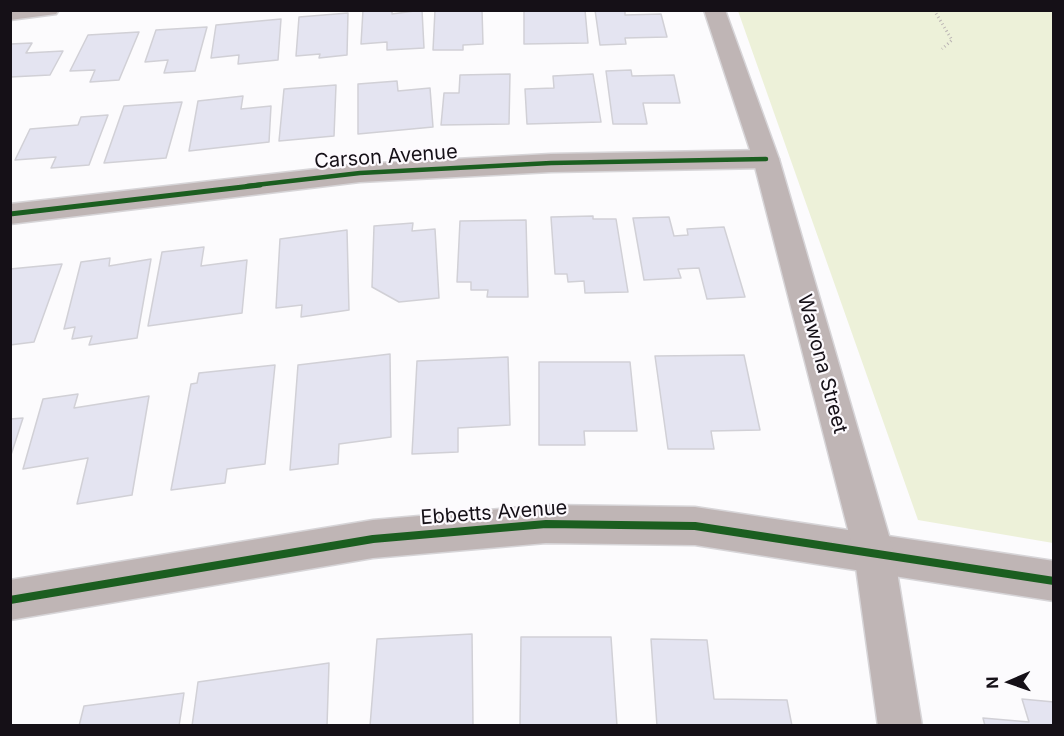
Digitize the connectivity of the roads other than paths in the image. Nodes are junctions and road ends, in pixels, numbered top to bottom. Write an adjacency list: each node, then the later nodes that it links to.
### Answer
1 (49, 10): 3 (street)
2 (714, 10): 4 (street, Wawona Street)
3 (10, 14)
4 (766, 159): 5 (street, Carson Avenue); 6 (street, Wawona Street)
5 (10, 214)
6 (874, 553): 7 (street, Ebbetts Avenue); 8 (street, Ebbetts Avenue); 9 (street, Wawona Street)
7 (1053, 581)
8 (10, 600)
9 (900, 726)

